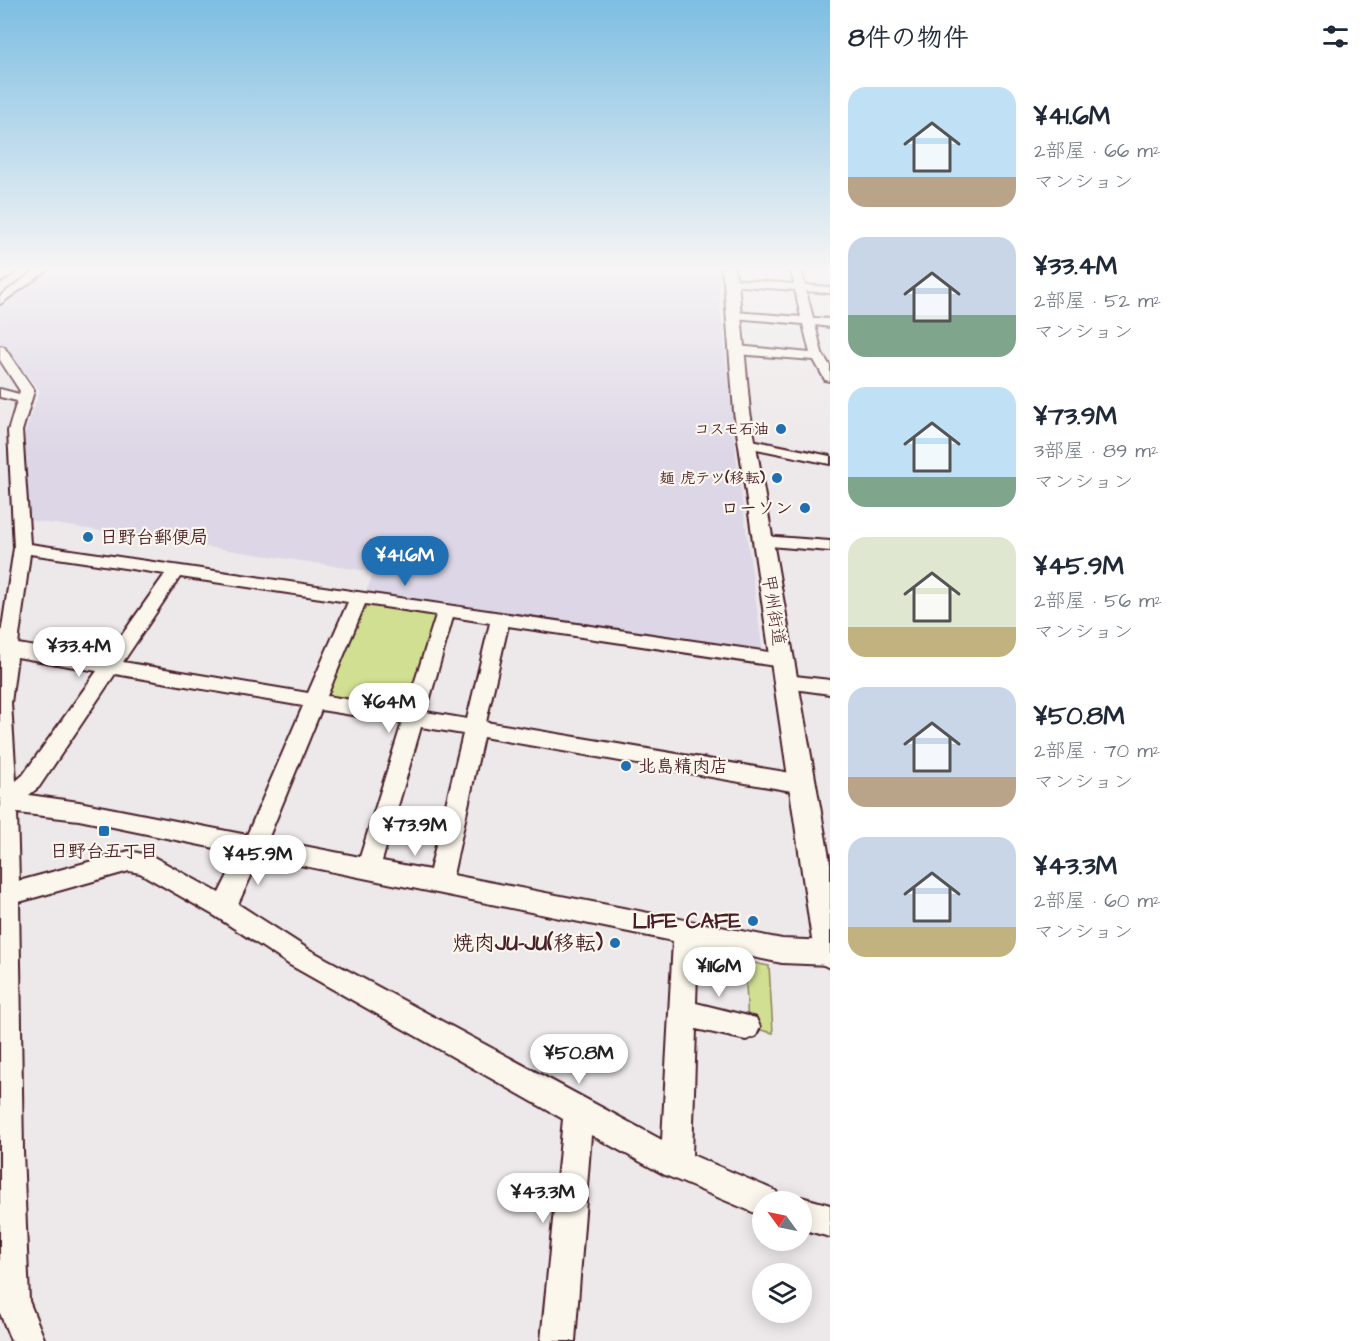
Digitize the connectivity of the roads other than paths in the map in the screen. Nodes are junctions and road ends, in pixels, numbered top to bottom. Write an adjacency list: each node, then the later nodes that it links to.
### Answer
1 (735, 330): 4 (main road, 甲州街道)
2 (810, 330): 5 (street)
3 (0, 350): 8 (street)
4 (737, 350): 5 (street); 9 (main road, 甲州街道)
5 (822, 361): 6 (street)
6 (830, 377)
7 (0, 393): 8 (street)
8 (24, 399): 10 (street)
9 (747, 443): 11 (street); 12 (main road, 甲州街道)
10 (7, 444): 14 (street)
11 (830, 460)
12 (763, 541): 13 (street); 21 (main road, 甲州街道)
13 (830, 546)
14 (22, 548): 15 (street); 19 (street)
15 (175, 572): 16 (street); 20 (street)
16 (358, 598): 17 (street); 23 (street)
17 (446, 611): 18 (street); 24 (street)
18 (500, 619): 21 (street); 25 (street)
19 (8, 649): 20 (street); 27 (street)
20 (110, 667): 23 (street); 27 (street)
21 (784, 671): 22 (street); 26 (main road, 甲州街道)
22 (830, 687)
23 (315, 701): 24 (street); 28 (street)
24 (414, 718): 25 (street); 29 (street)
25 (474, 728): 26 (street); 30 (street)
26 (802, 784): 34 (main road, 甲州街道)
27 (2, 803): 28 (street); 31 (street)
28 (254, 845): 29 (street); 32 (street)
29 (368, 869): 30 (street)
30 (439, 883): 33 (street)
31 (7, 895): 32 (street); 42 (street)
32 (224, 908): 37 (street)
33 (686, 932): 34 (street); 35 (street)
34 (830, 953)
35 (682, 1013): 36 (street); 38 (street)
36 (746, 1027)
37 (578, 1112): 38 (street); 43 (street)
38 (676, 1164): 39 (street)
39 (752, 1196)
40 (812, 1216): 41 (street)
41 (830, 1221)
42 (28, 1341)
43 (558, 1341)

